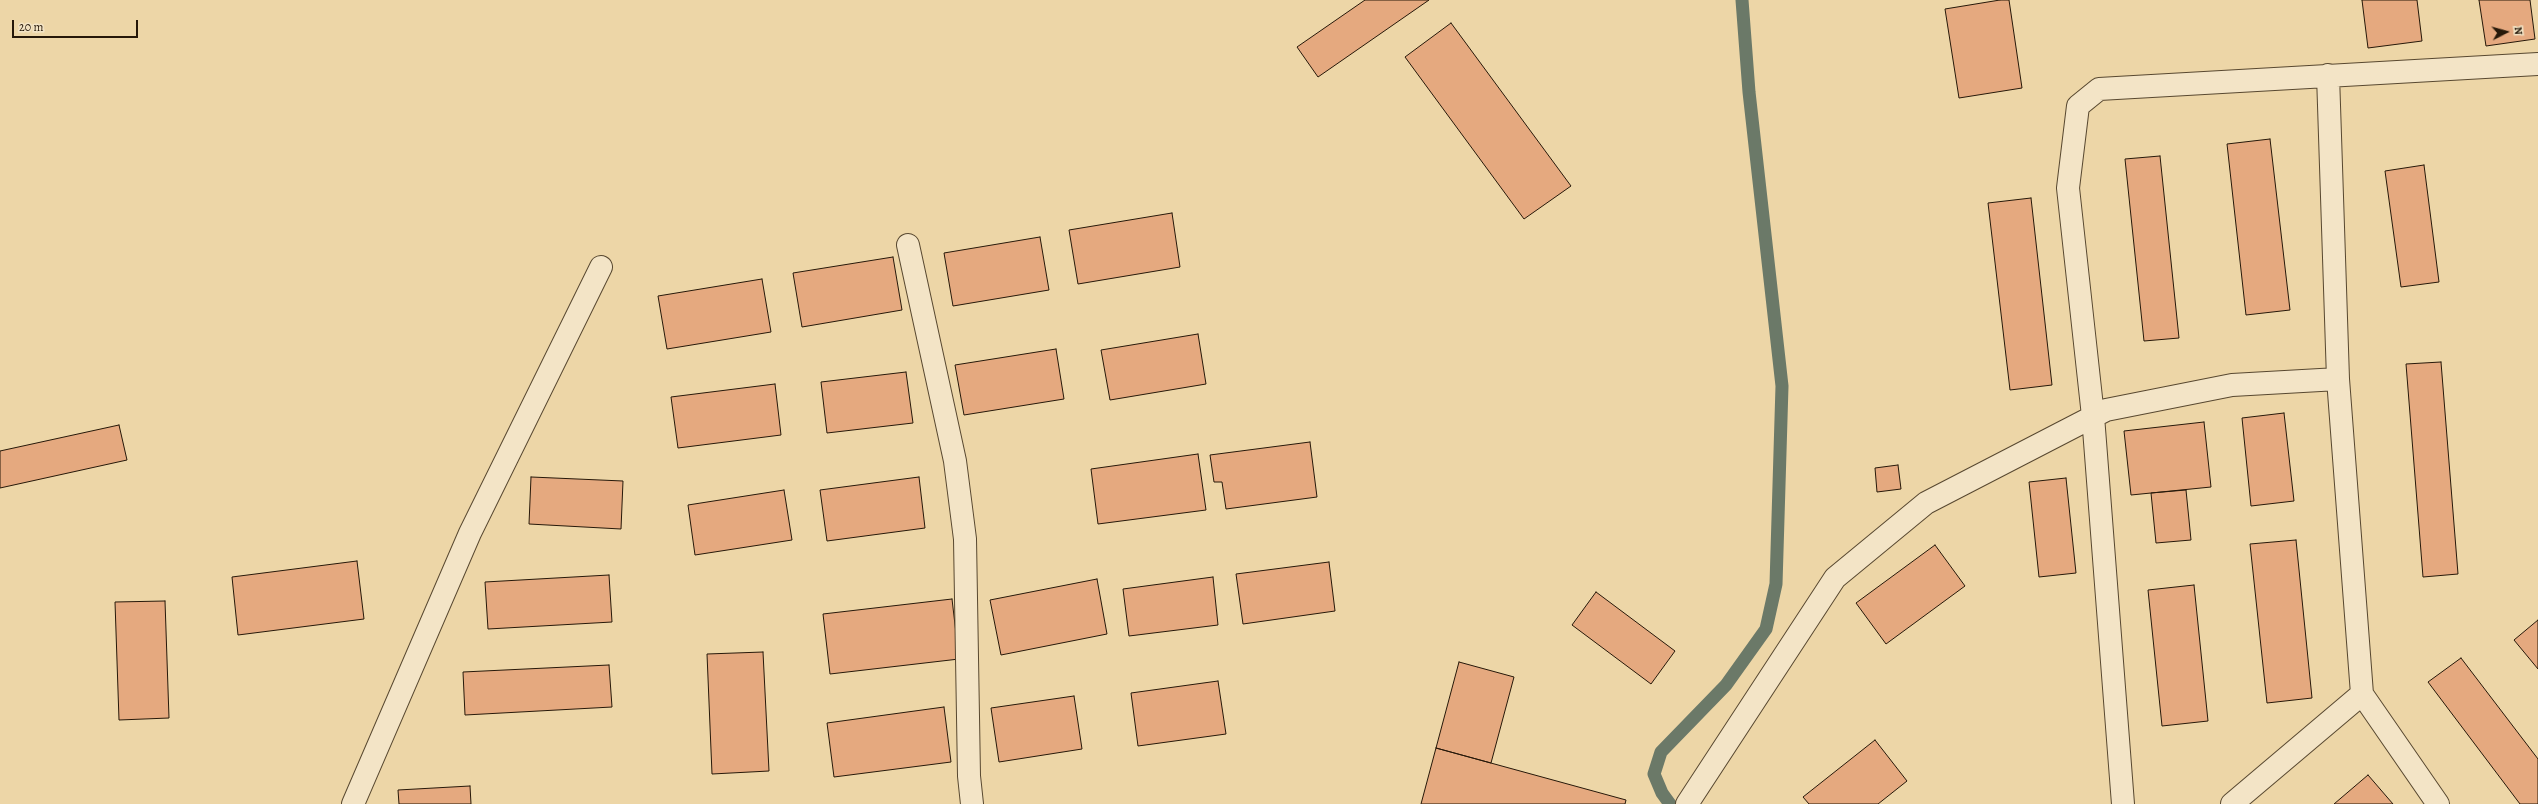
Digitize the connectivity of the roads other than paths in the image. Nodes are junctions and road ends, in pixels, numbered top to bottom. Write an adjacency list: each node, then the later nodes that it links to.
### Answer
1 (2538, 64): 2 (street)
2 (2328, 75): 5 (street); 6 (street)
3 (908, 246): 10 (street)
4 (601, 267): 9 (street)
5 (2338, 380): 6 (street); 7 (street)
6 (2093, 416): 8 (street); 11 (street)
7 (2362, 694): 12 (street); 13 (street)
8 (1692, 796)
9 (353, 804)
10 (972, 804)
11 (2123, 804)
12 (2232, 804)
13 (2438, 804)

